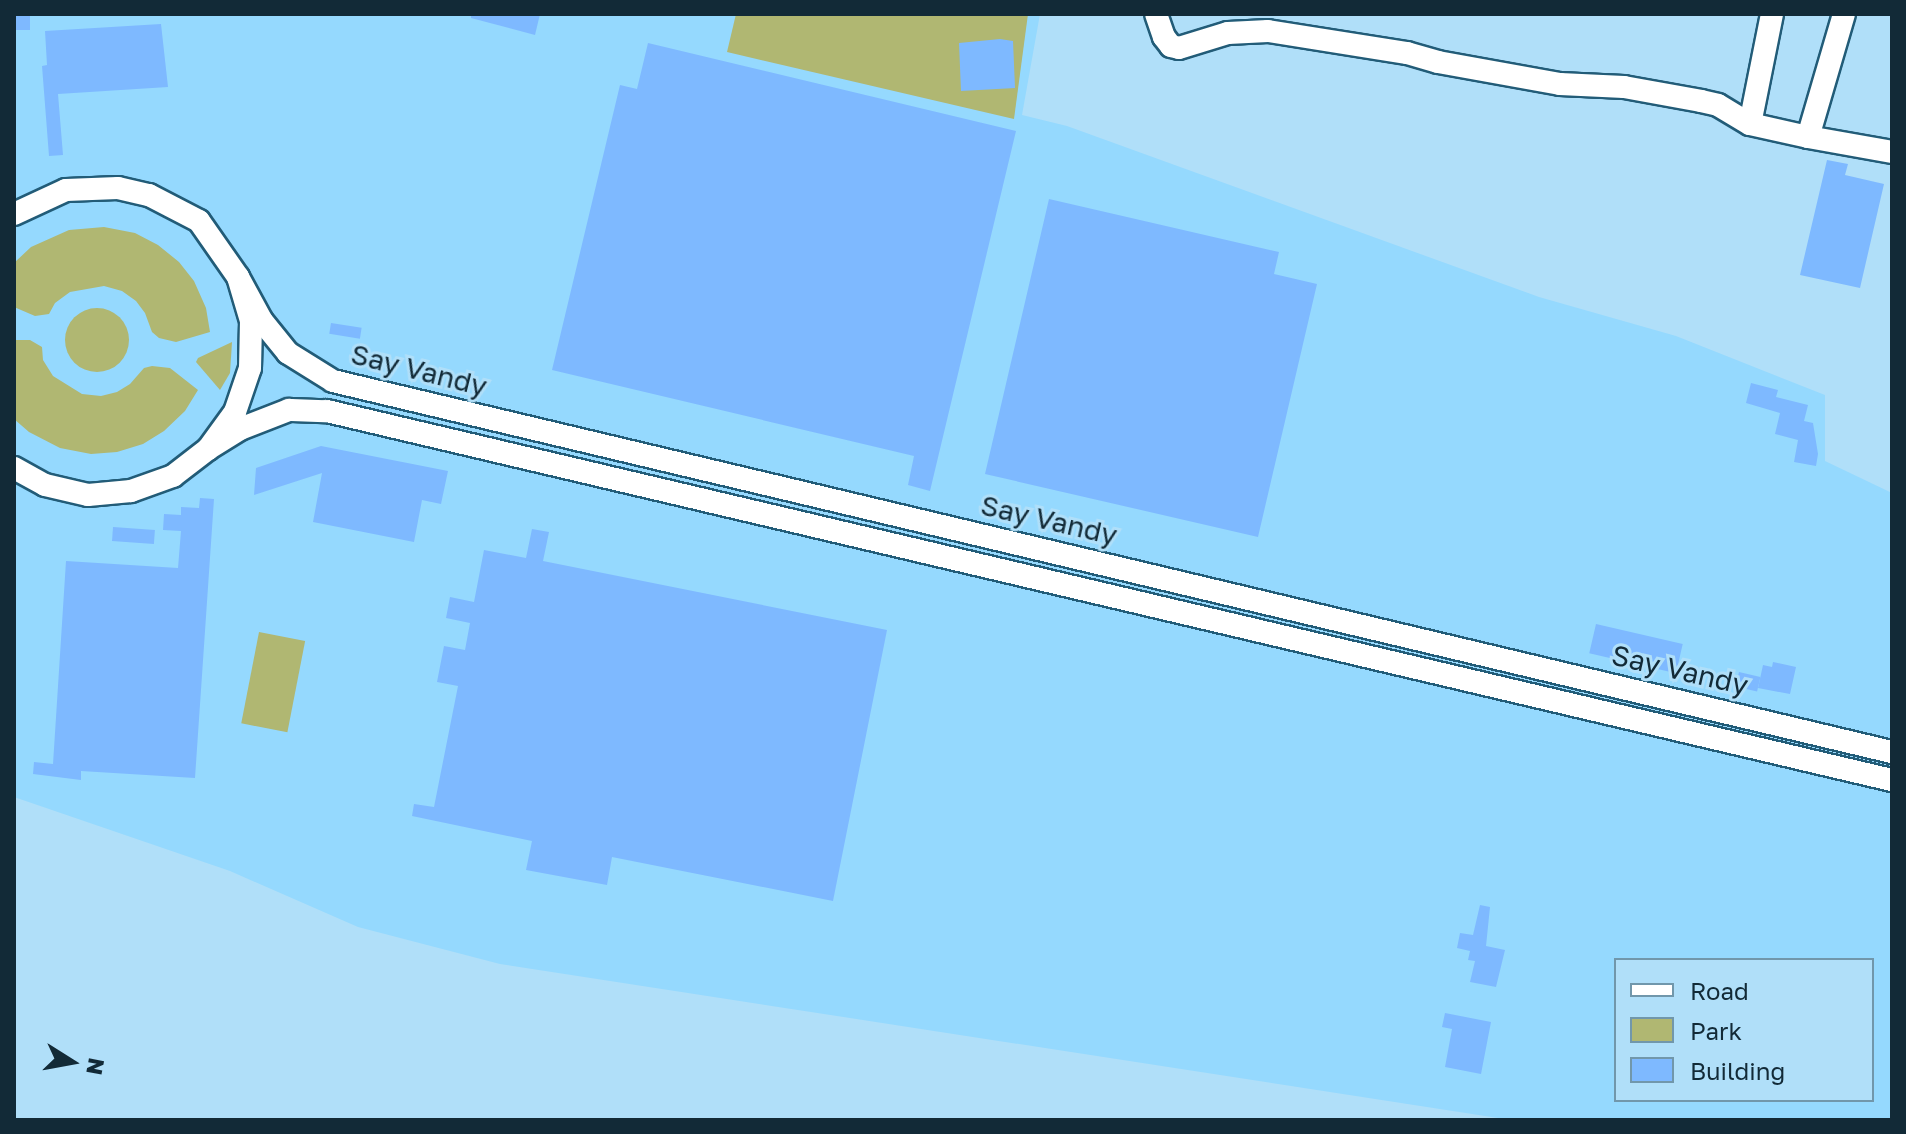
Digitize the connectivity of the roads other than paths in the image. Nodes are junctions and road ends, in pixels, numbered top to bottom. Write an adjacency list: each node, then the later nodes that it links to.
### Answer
1 (1156, 14): 4 (street)
2 (1772, 14): 4 (street)
3 (1844, 14): 5 (street)
4 (1750, 124): 5 (street)
5 (1808, 137): 6 (street)
6 (1892, 152)
7 (14, 214): 8 (street)
8 (238, 277): 9 (street); 11 (street, Say Vandy)
9 (208, 449): 10 (street); 12 (street, Say Vandy)
10 (14, 468)
11 (1892, 752)
12 (1892, 780)

